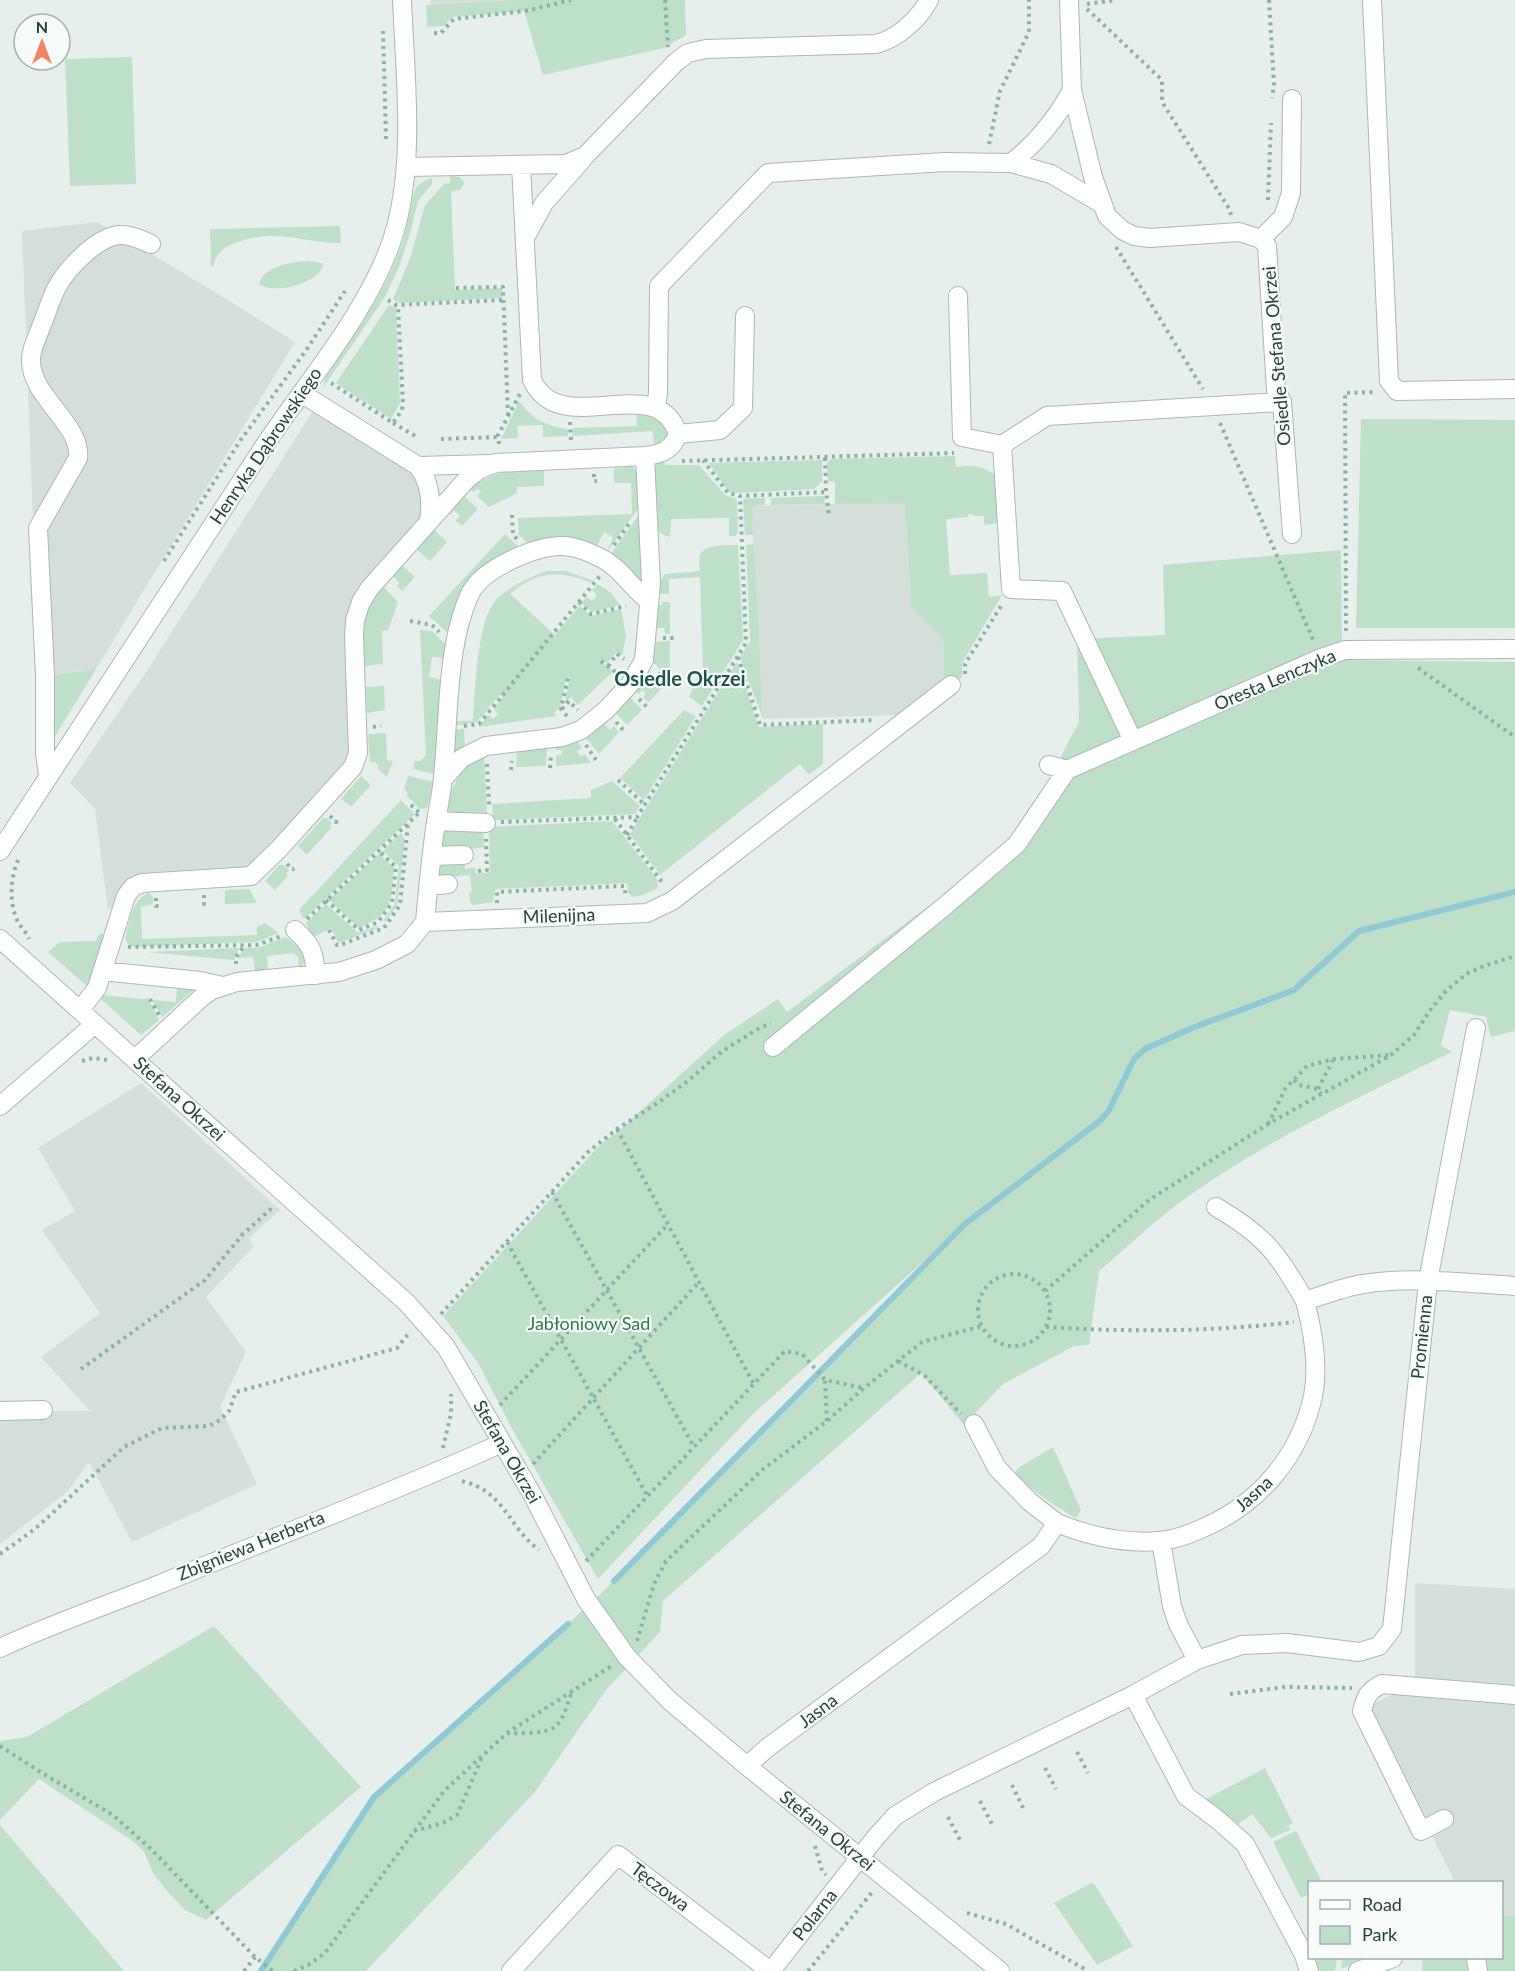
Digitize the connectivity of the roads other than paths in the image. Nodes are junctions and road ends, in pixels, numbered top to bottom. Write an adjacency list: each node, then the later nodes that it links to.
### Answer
1 (402, 0): 10 (street, Henryka Dąbrowskiego)
2 (928, 0): 7 (street)
3 (1069, 0): 5 (street)
4 (1372, 0): 17 (street)
5 (1072, 90): 8 (street); 11 (street)
6 (1292, 99): 13 (street)
7 (585, 156): 9 (street); 12 (street)
8 (1011, 163): 11 (street); 20 (street)
9 (521, 165): 10 (street); 12 (street)
10 (407, 167): 18 (street, Henryka Dąbrowskiego)
11 (1102, 204): 13 (street)
12 (526, 236): 20 (street)
13 (1264, 236): 19 (street, Osiedle Stefana Okrzei)
14 (151, 244): 34 (street)
15 (958, 296): 22 (street)
16 (745, 315): 21 (street)
17 (1515, 389)
18 (301, 393): 25 (street); 34 (street, Henryka Dąbrowskiego)
19 (1282, 402): 22 (street); 27 (street, Osiedle Stefana Okrzei)
20 (656, 407): 21 (street)
21 (678, 434): 23 (street)
22 (1002, 445): 31 (street)
23 (645, 456): 24 (street); 28 (street)
24 (498, 463): 25 (street); 26 (street)
25 (418, 466): 26 (street)
26 (429, 521): 46 (street)
27 (1292, 534)
28 (649, 601): 35 (street); 35 (street)
29 (1515, 650): 31 (street, Oresta Lenczyka)
30 (951, 685): 43 (street, Milenijna)
31 (1133, 741): 33 (street, Oresta Lenczyka)
32 (1049, 765): 33 (street)
33 (1067, 770): 52 (street)
34 (48, 775): 38 (street, Henryka Dąbrowskiego)
35 (443, 779): 36 (street)
36 (436, 821): 37 (street); 40 (street)
37 (488, 823)
38 (4, 844)
39 (464, 855): 40 (street)
40 (432, 856): 42 (street)
41 (448, 884): 42 (street)
42 (429, 885): 43 (street)
43 (425, 922): 47 (street)
44 (295, 930): 47 (street)
45 (0, 939): 49 (street, Stefana Okrzei)
46 (102, 971): 48 (street); 49 (street)
47 (316, 975): 48 (street)
48 (223, 986): 53 (street)
49 (80, 1010): 50 (street, Stefana Okrzei)
50 (95, 1024): 53 (street, Stefana Okrzei); 54 (street)
51 (1476, 1028): 56 (street, Promienna)
52 (773, 1047)
53 (135, 1059): 62 (street, Stefana Okrzei)
54 (0, 1106)
55 (1216, 1207): 58 (street, Jasna)
56 (1428, 1281): 57 (street); 58 (street); 65 (street, Promienna)
57 (1515, 1286)
58 (1305, 1301): 64 (street, Jasna)
59 (43, 1410): 60 (street)
60 (0, 1411)
61 (974, 1424): 63 (street, Jasna)
62 (502, 1443): 66 (street, Zbigniewa Herberta); 70 (street, Stefana Okrzei)
63 (1057, 1523): 64 (street, Jasna); 70 (street, Jasna)
64 (1161, 1541): 67 (street)
65 (1379, 1646): 67 (street, Polarna)
66 (0, 1648)
67 (1197, 1660): 68 (street, Polarna)
68 (1133, 1695): 72 (street, Polarna); 77 (street)
69 (1515, 1695): 71 (street)
70 (747, 1766): 72 (street, Stefana Okrzei)
71 (1444, 1819)
72 (860, 1858): 75 (street, Polarna); 76 (street, Stefana Okrzei)
73 (1390, 1959): 78 (street)
74 (511, 1971): 75 (street, Tęczowa)
75 (770, 1971)
76 (1000, 1971)
77 (1309, 1971)
78 (1358, 1971)

